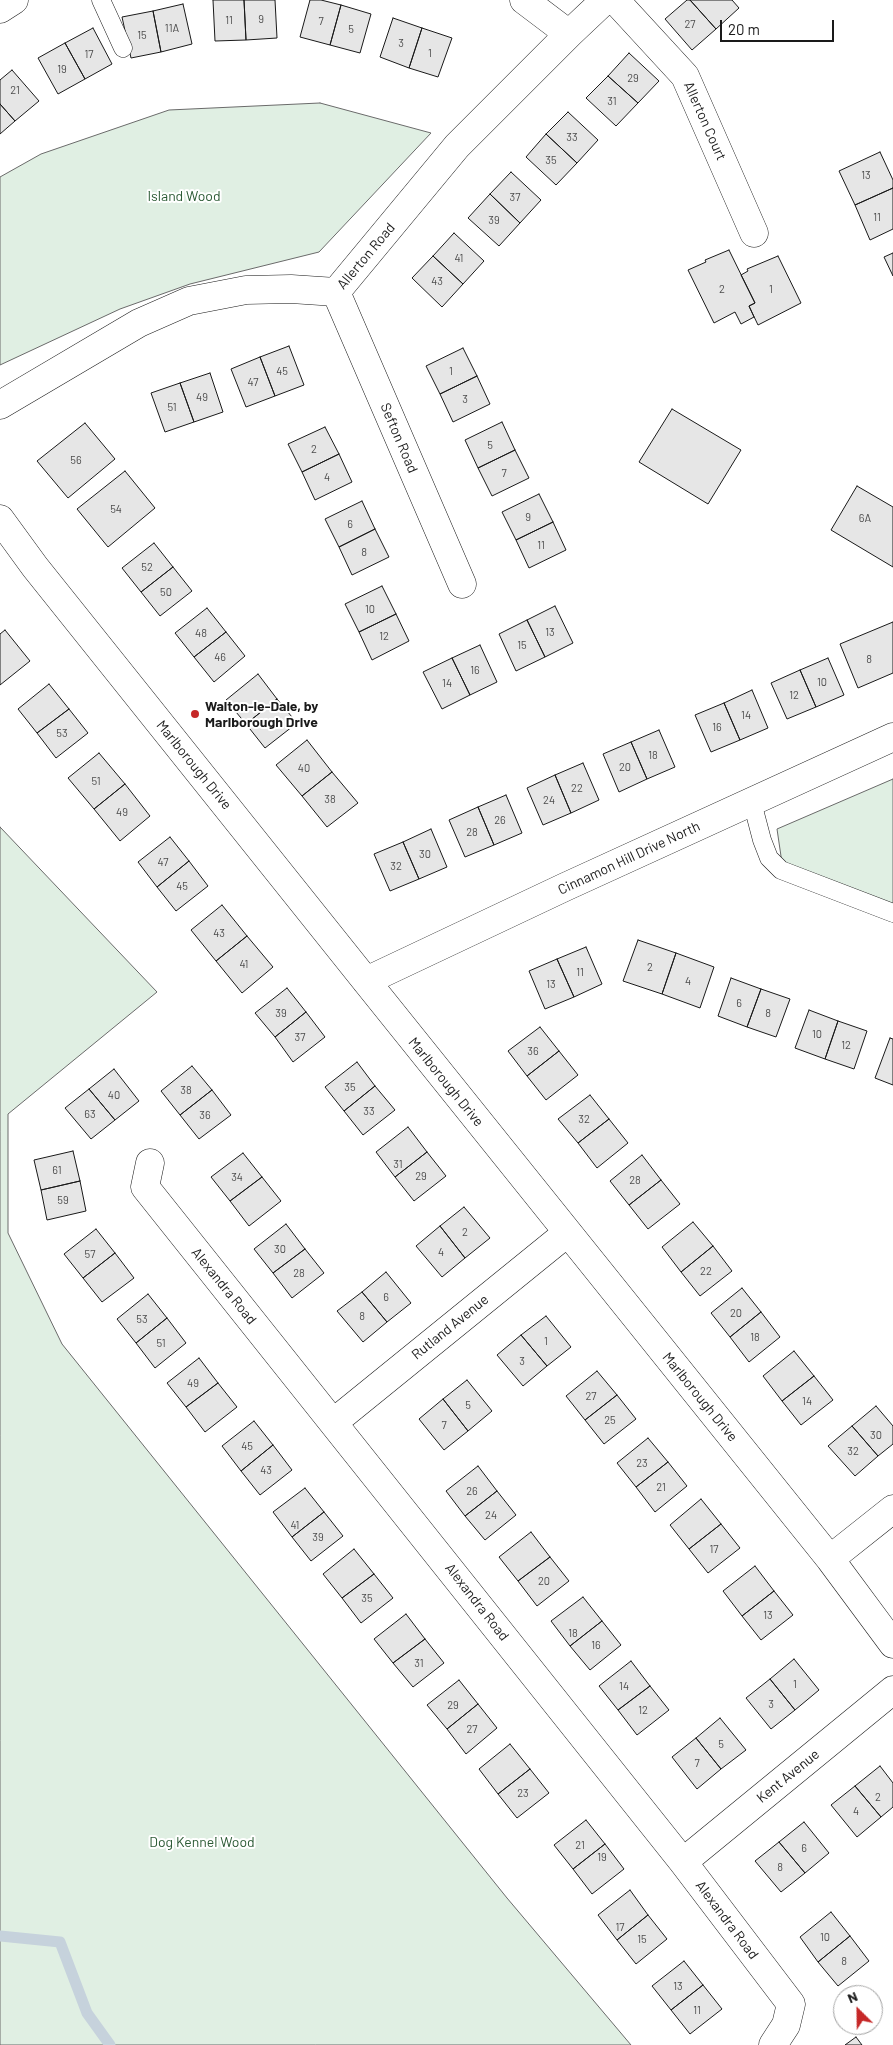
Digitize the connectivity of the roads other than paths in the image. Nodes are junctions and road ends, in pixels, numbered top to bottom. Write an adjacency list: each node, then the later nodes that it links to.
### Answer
1 (14, 0): 6 (street)
2 (101, 0): 8 (lane)
3 (524, 0): 7 (street)
4 (605, 0): 7 (street, Allerton Road)
5 (616, 0): 9 (street, Allerton Court)
6 (0, 10)
7 (568, 34): 10 (street, Allerton Road)
8 (123, 48)
9 (754, 233)
10 (336, 292): 11 (street, Allerton Road); 13 (street, Sefton Road)
11 (0, 405)
12 (0, 519): 17 (street, Marlborough Drive)
13 (462, 584)
14 (893, 738): 15 (street, Cinnamon Hill Drive North)
15 (752, 802): 16 (lane); 17 (street, Cinnamon Hill Drive North)
16 (893, 914)
17 (366, 981): 19 (street, Marlborough Drive)
18 (150, 1163): 20 (street, Alexandra Road)
19 (567, 1232): 20 (street, Rutland Avenue); 22 (street, Marlborough Drive)
20 (334, 1422): 25 (street, Alexandra Road)
21 (893, 1508): 22 (street)
22 (830, 1559): 23 (street, Marlborough Drive)
23 (893, 1644)
24 (893, 1690): 25 (street, Kent Avenue)
25 (683, 1862): 26 (street, Alexandra Road)
26 (774, 2045)

